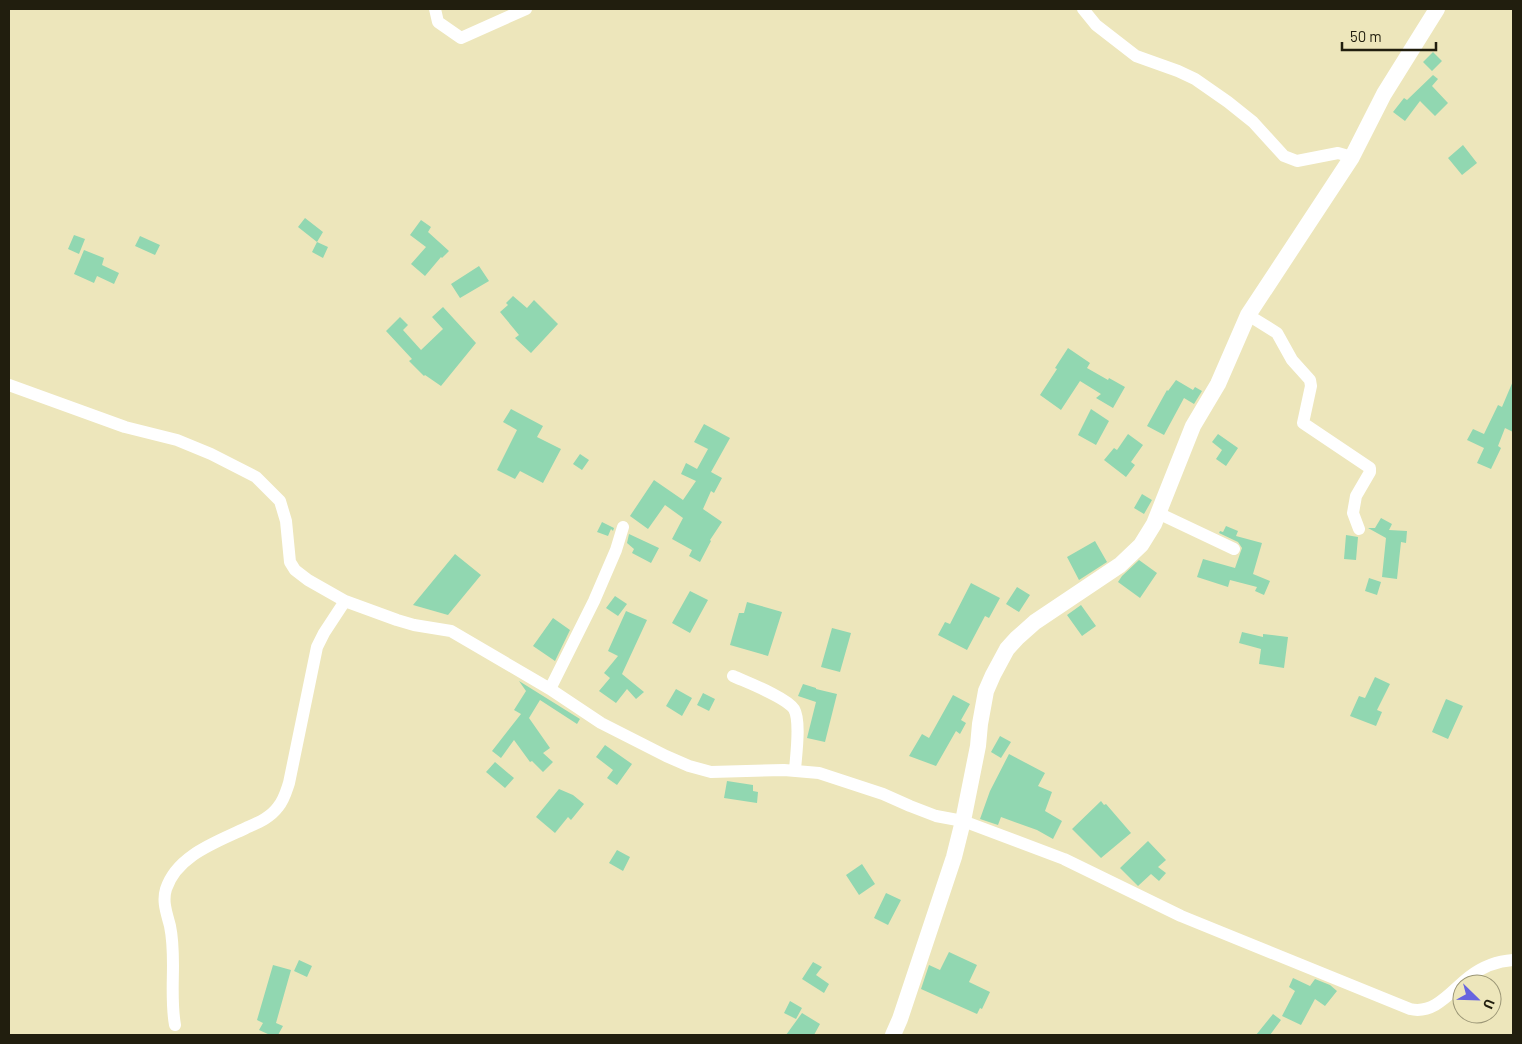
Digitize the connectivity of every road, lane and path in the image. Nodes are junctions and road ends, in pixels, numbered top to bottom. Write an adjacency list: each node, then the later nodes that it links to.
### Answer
1 (435, 9): 2 (street)
2 (526, 9)
3 (1083, 9): 5 (street)
4 (1437, 9): 5 (main road)
5 (1352, 157): 6 (main road)
6 (1248, 315): 8 (main road); 10 (street)
7 (9, 385): 12 (street)
8 (1158, 514): 11 (street); 16 (main road)
9 (623, 526): 14 (street)
10 (1358, 529)
11 (1234, 549)
12 (345, 601): 14 (street); 18 (street)
13 (733, 676): 15 (street)
14 (550, 689): 15 (street)
15 (795, 770): 16 (street)
16 (963, 821): 17 (street); 19 (main road)
17 (1513, 960)
18 (175, 1025)
19 (893, 1035)

